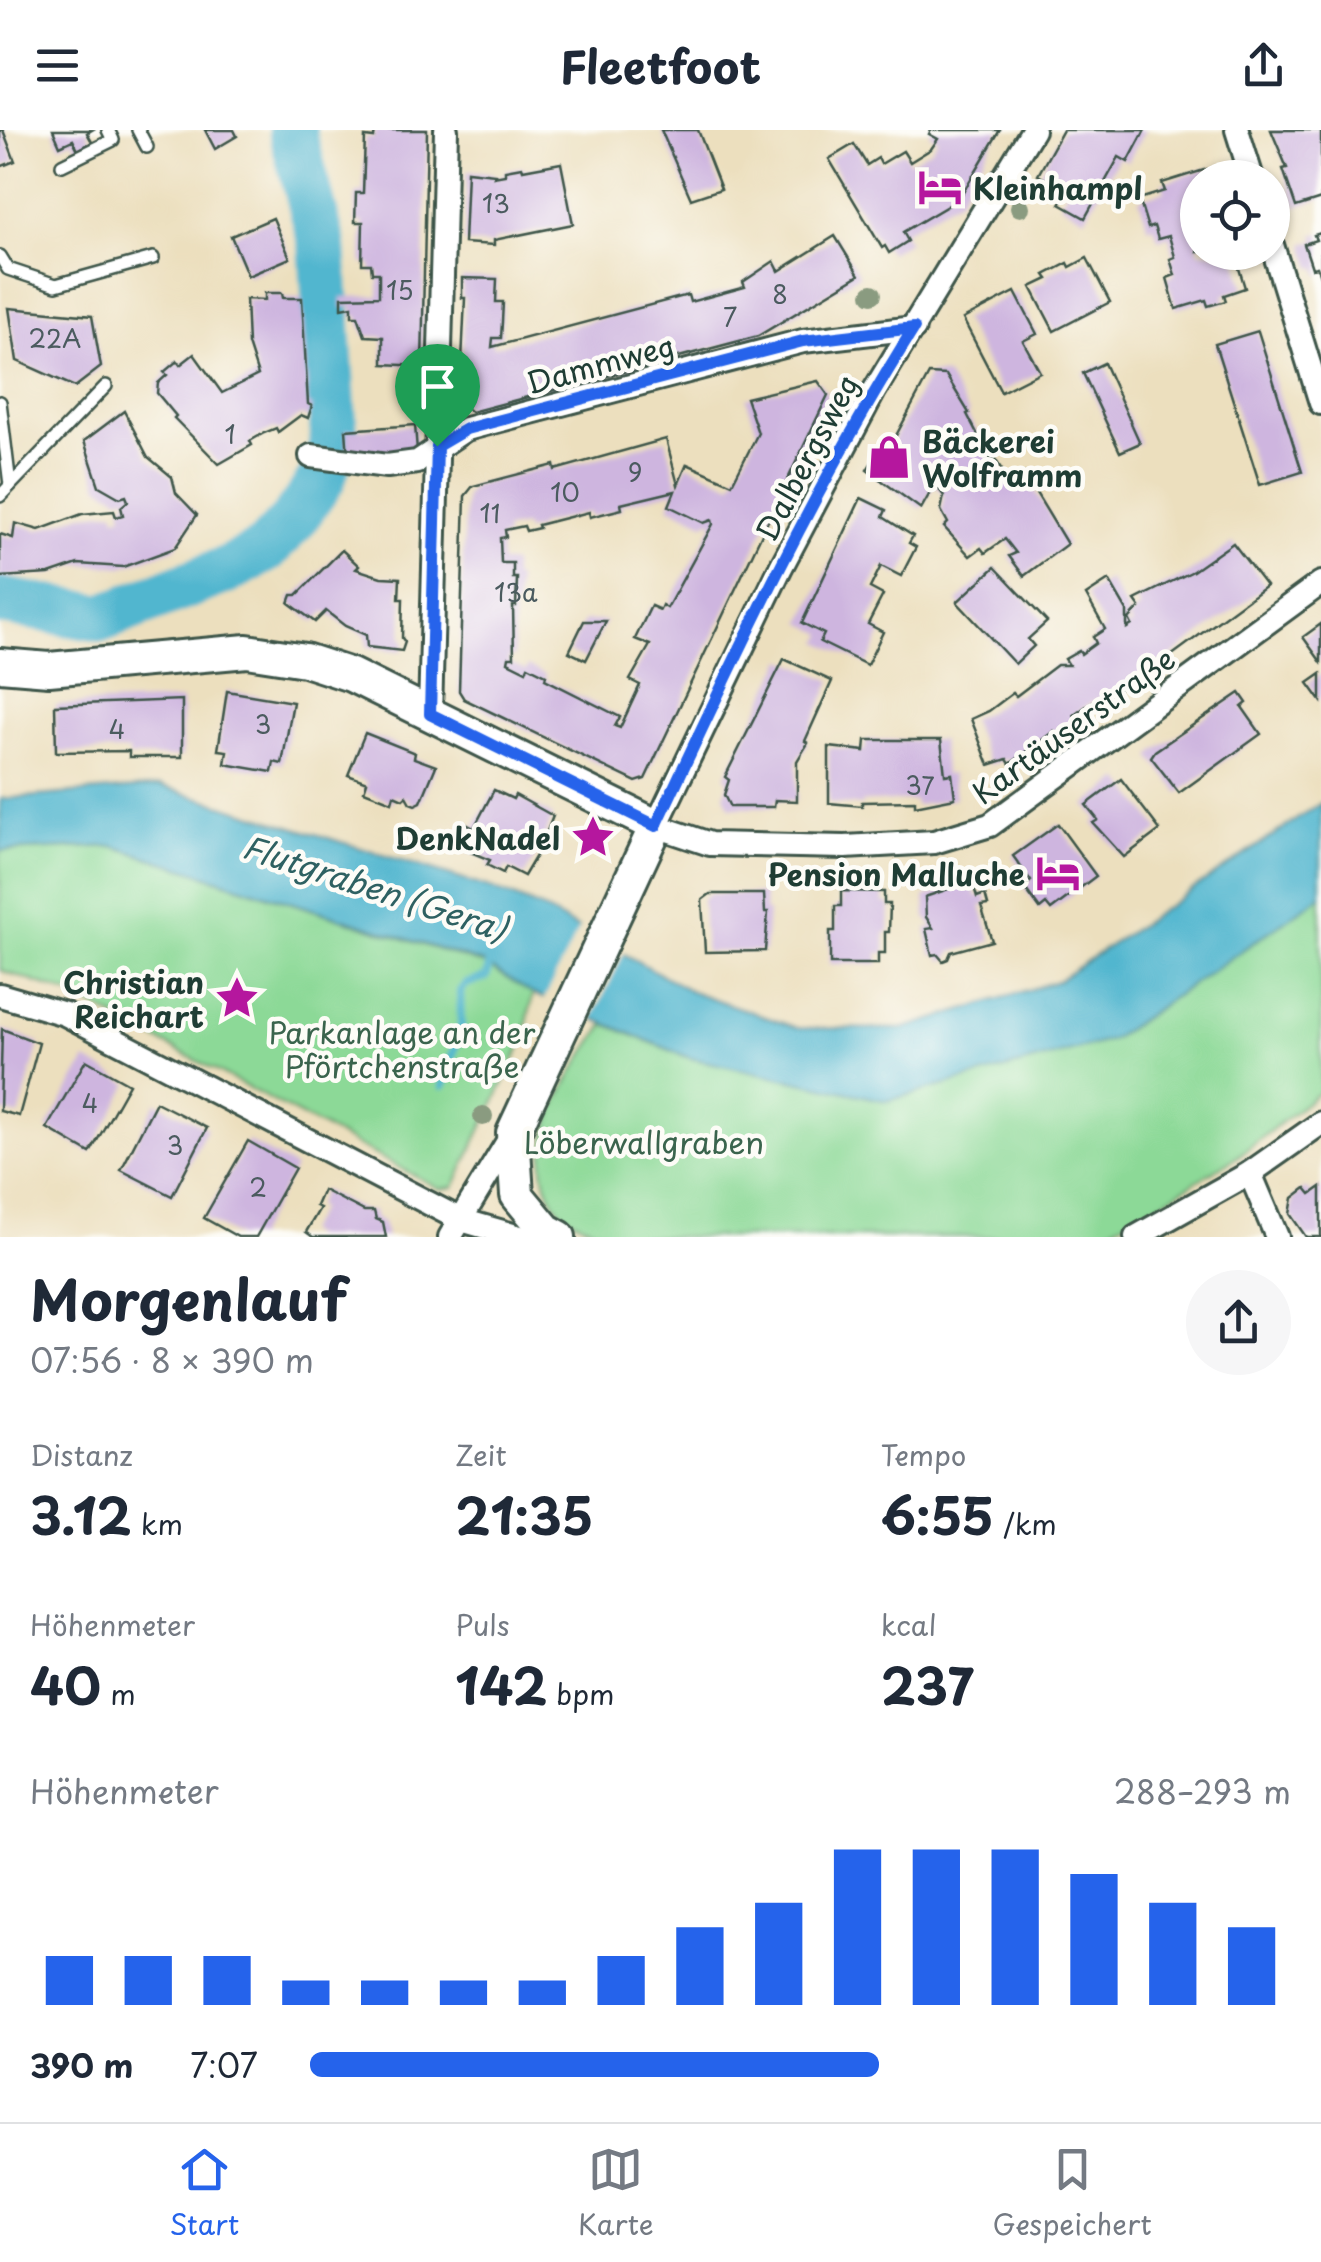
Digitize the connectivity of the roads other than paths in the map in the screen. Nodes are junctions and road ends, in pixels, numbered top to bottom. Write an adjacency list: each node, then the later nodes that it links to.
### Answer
1 (108, 130): 8 (lane)
2 (138, 130): 6 (lane)
3 (446, 130): 16 (street)
4 (1033, 130): 12 (street, Dalbergsweg)
5 (1237, 130): 7 (street)
6 (146, 147)
7 (1246, 160)
8 (62, 165)
9 (0, 256): 10 (lane)
10 (153, 258)
11 (1280, 270): 15 (street)
12 (914, 328): 16 (street, Dammweg); 23 (street, Dalbergsweg)
13 (106, 386): 18 (lane)
14 (0, 402): 18 (lane)
15 (1321, 403)
16 (437, 446): 17 (street, Dammweg); 22 (street)
17 (311, 456)
18 (10, 485): 19 (lane)
19 (0, 496)
20 (1321, 583): 23 (street, Kartäuserstraße)
21 (0, 665): 22 (main road)
22 (430, 714): 23 (main road)
23 (656, 826): 26 (main road)
24 (0, 995): 28 (street)
25 (1321, 1123): 27 (street)
26 (513, 1132): 28 (street); 30 (main road)
27 (1250, 1173): 31 (street); 32 (street)
28 (456, 1228): 29 (street)
29 (520, 1237)
30 (559, 1237)
31 (1136, 1237)
32 (1277, 1237)

